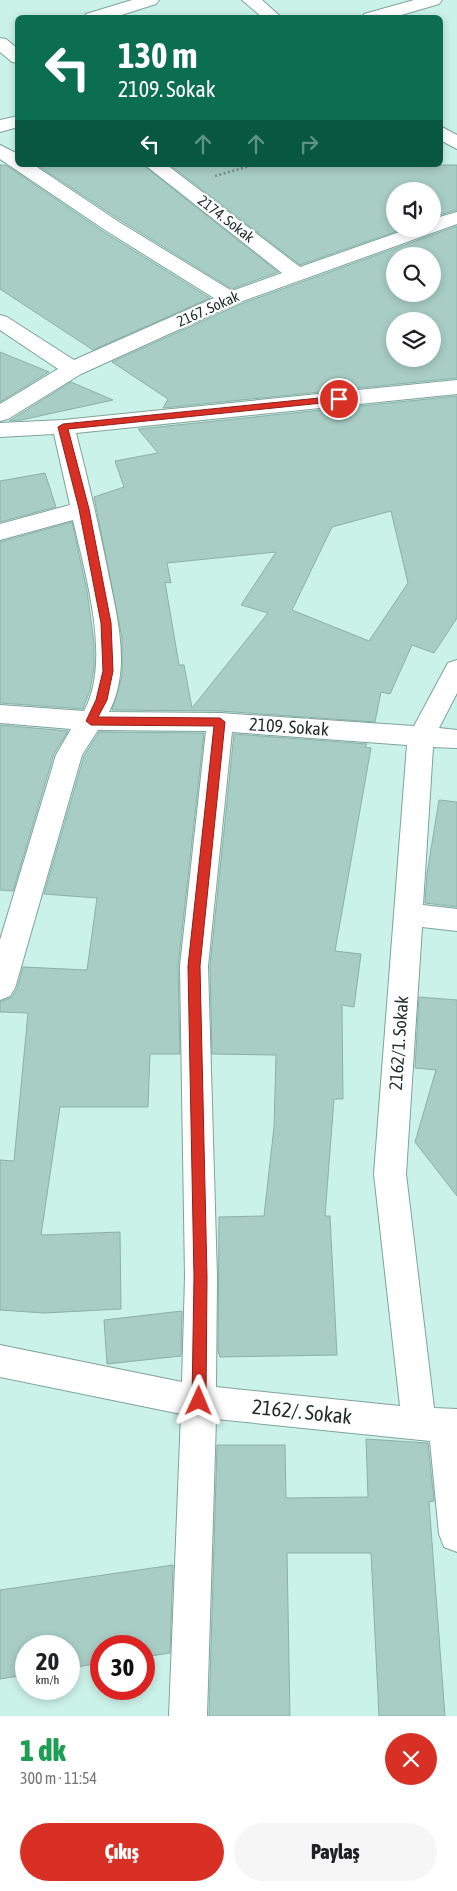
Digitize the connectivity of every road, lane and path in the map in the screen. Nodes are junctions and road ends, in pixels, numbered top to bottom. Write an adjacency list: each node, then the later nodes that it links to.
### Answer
1 (150, 0): 4 (street)
2 (251, 0): 5 (street)
3 (433, 0): 6 (street)
4 (102, 15)
5 (270, 15)
6 (380, 15)
7 (6, 42): 8 (street)
8 (15, 54)
9 (15, 122): 10 (street)
10 (0, 126)
11 (443, 134): 12 (street)
12 (457, 143)
13 (0, 151): 14 (street)
14 (15, 160)
15 (25, 167): 21 (street)
16 (158, 167): 20 (street, 2174. Sokak)
17 (457, 218): 18 (street)
18 (441, 223)
19 (403, 237): 20 (street, 2167. Sokak)
20 (296, 274): 21 (street, 2167. Sokak)
21 (230, 299): 23 (street, 2167. Sokak)
22 (0, 321): 23 (street)
23 (73, 369): 25 (street, 2167. Sokak)
24 (457, 387): 26 (street)
25 (0, 414)
26 (63, 427): 27 (street); 28 (street)
27 (0, 430)
28 (84, 509): 29 (street); 32 (street)
29 (0, 532)
30 (457, 669): 34 (street, 2162/1. Sokak)
31 (0, 714): 32 (street, 2109. Sokak)
32 (91, 721): 33 (street, 2109. Sokak); 38 (street)
33 (220, 722): 34 (street, 2109. Sokak); 40 (street)
34 (421, 737): 35 (street, 2109. Sokak); 36 (street, 2162/1. Sokak)
35 (457, 739)
36 (408, 914): 37 (street); 41 (street, 2162/1. Sokak)
37 (457, 920)
38 (0, 988)
39 (0, 1361): 40 (street, 2162/. Sokak)
40 (199, 1401): 41 (street, 2162/. Sokak); 43 (street)
41 (441, 1425): 42 (street, 2162/1. Sokak)
42 (457, 1534)
43 (188, 1716)

